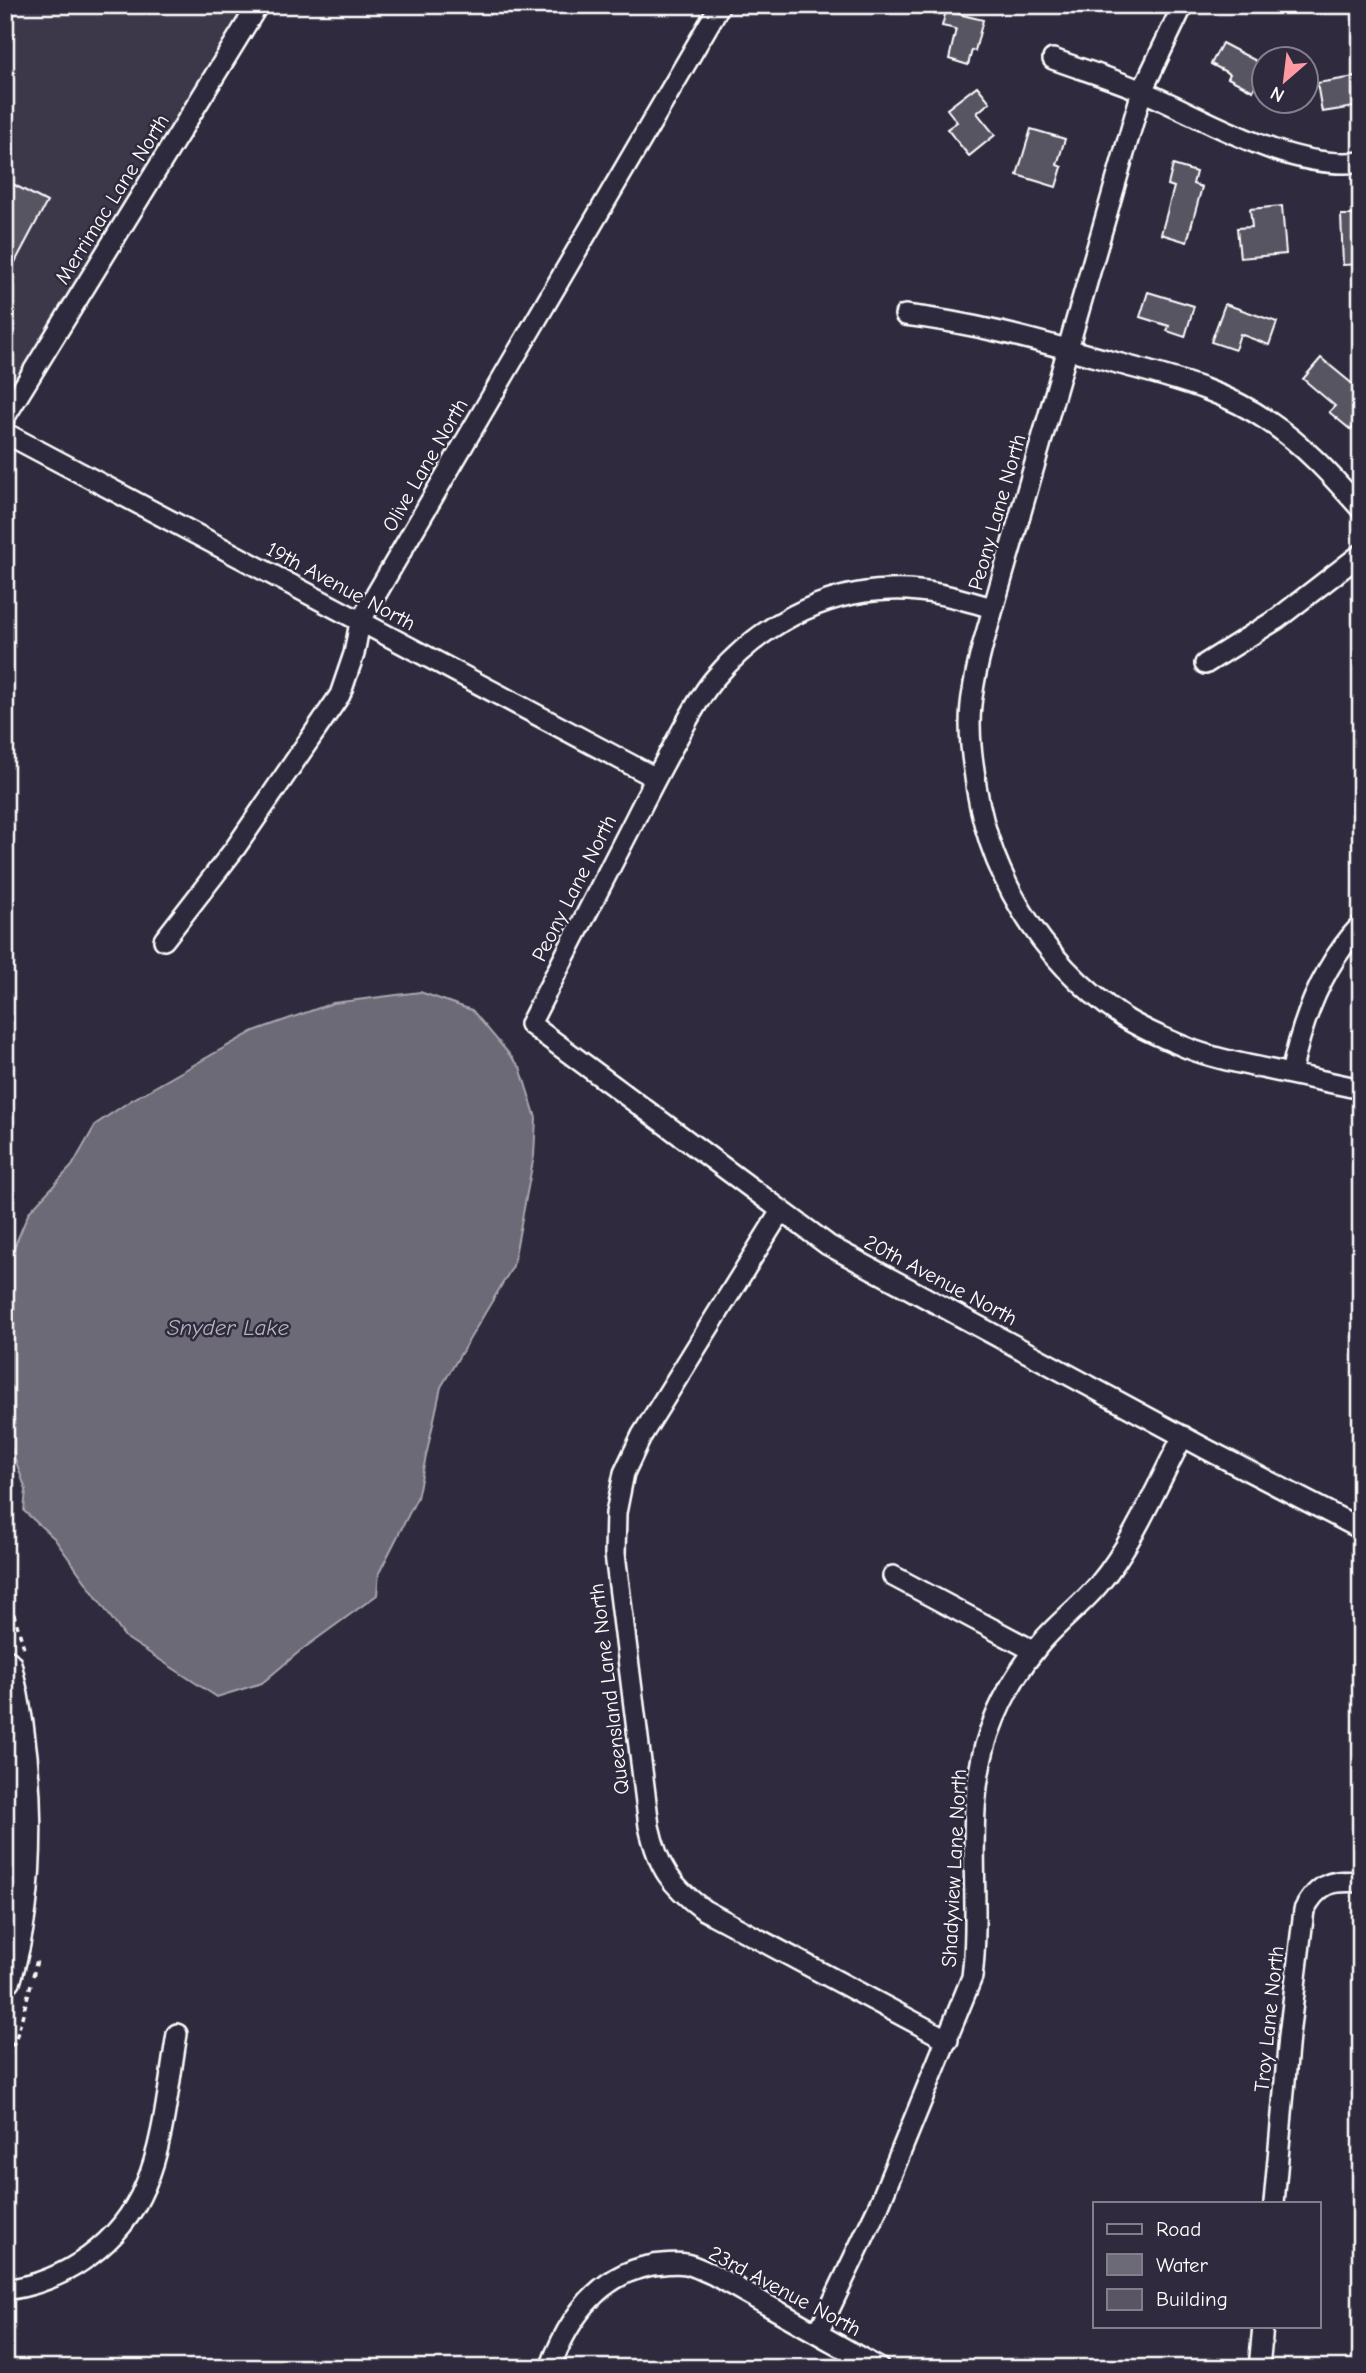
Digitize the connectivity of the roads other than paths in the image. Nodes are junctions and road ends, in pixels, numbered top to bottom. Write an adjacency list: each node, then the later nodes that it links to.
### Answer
1 (258, 5): 9 (street, Merrimac Lane North)
2 (720, 5): 14 (street, Olive Lane North)
3 (1183, 5): 5 (street, Peony Lane North)
4 (1053, 59): 5 (street)
5 (1142, 91): 6 (street); 8 (street, Peony Lane North)
6 (1361, 162)
7 (905, 315): 8 (street)
8 (1069, 349): 11 (street); 13 (street, Peony Lane North)
9 (5, 417)
10 (5, 433): 14 (street, 19th Avenue North)
11 (1361, 509)
12 (1361, 554): 15 (street)
13 (992, 608): 16 (street, Peony Lane North); 20 (street)
14 (360, 622): 16 (street, 19th Avenue North); 18 (street, Olive Lane North)
15 (1205, 664)
16 (656, 778): 19 (street, Peony Lane North)
17 (1361, 925): 20 (street)
18 (164, 940)
19 (530, 1024): 22 (street, 20th Avenue North)
20 (1291, 1074): 21 (street)
21 (1361, 1089)
22 (781, 1211): 23 (street, 20th Avenue North); 31 (street, Queensland Lane North)
23 (1183, 1436): 24 (street, 20th Avenue North); 26 (street, Shadyview Lane North)
24 (1361, 1530)
25 (892, 1576): 26 (street)
26 (1034, 1651): 31 (street, Shadyview Lane North)
27 (5, 1666): 29 (main road)
28 (1361, 1882): 32 (street, Troy Lane North)
29 (5, 1977)
30 (177, 2034): 33 (street)
31 (948, 2040): 35 (street, Shadyview Lane North)
32 (1274, 2202)
33 (5, 2290)
34 (1263, 2328): 38 (street)
35 (818, 2333): 36 (street, 23rd Avenue North); 37 (street, 23rd Avenue North)
36 (550, 2368)
37 (879, 2368)
38 (1259, 2368)

